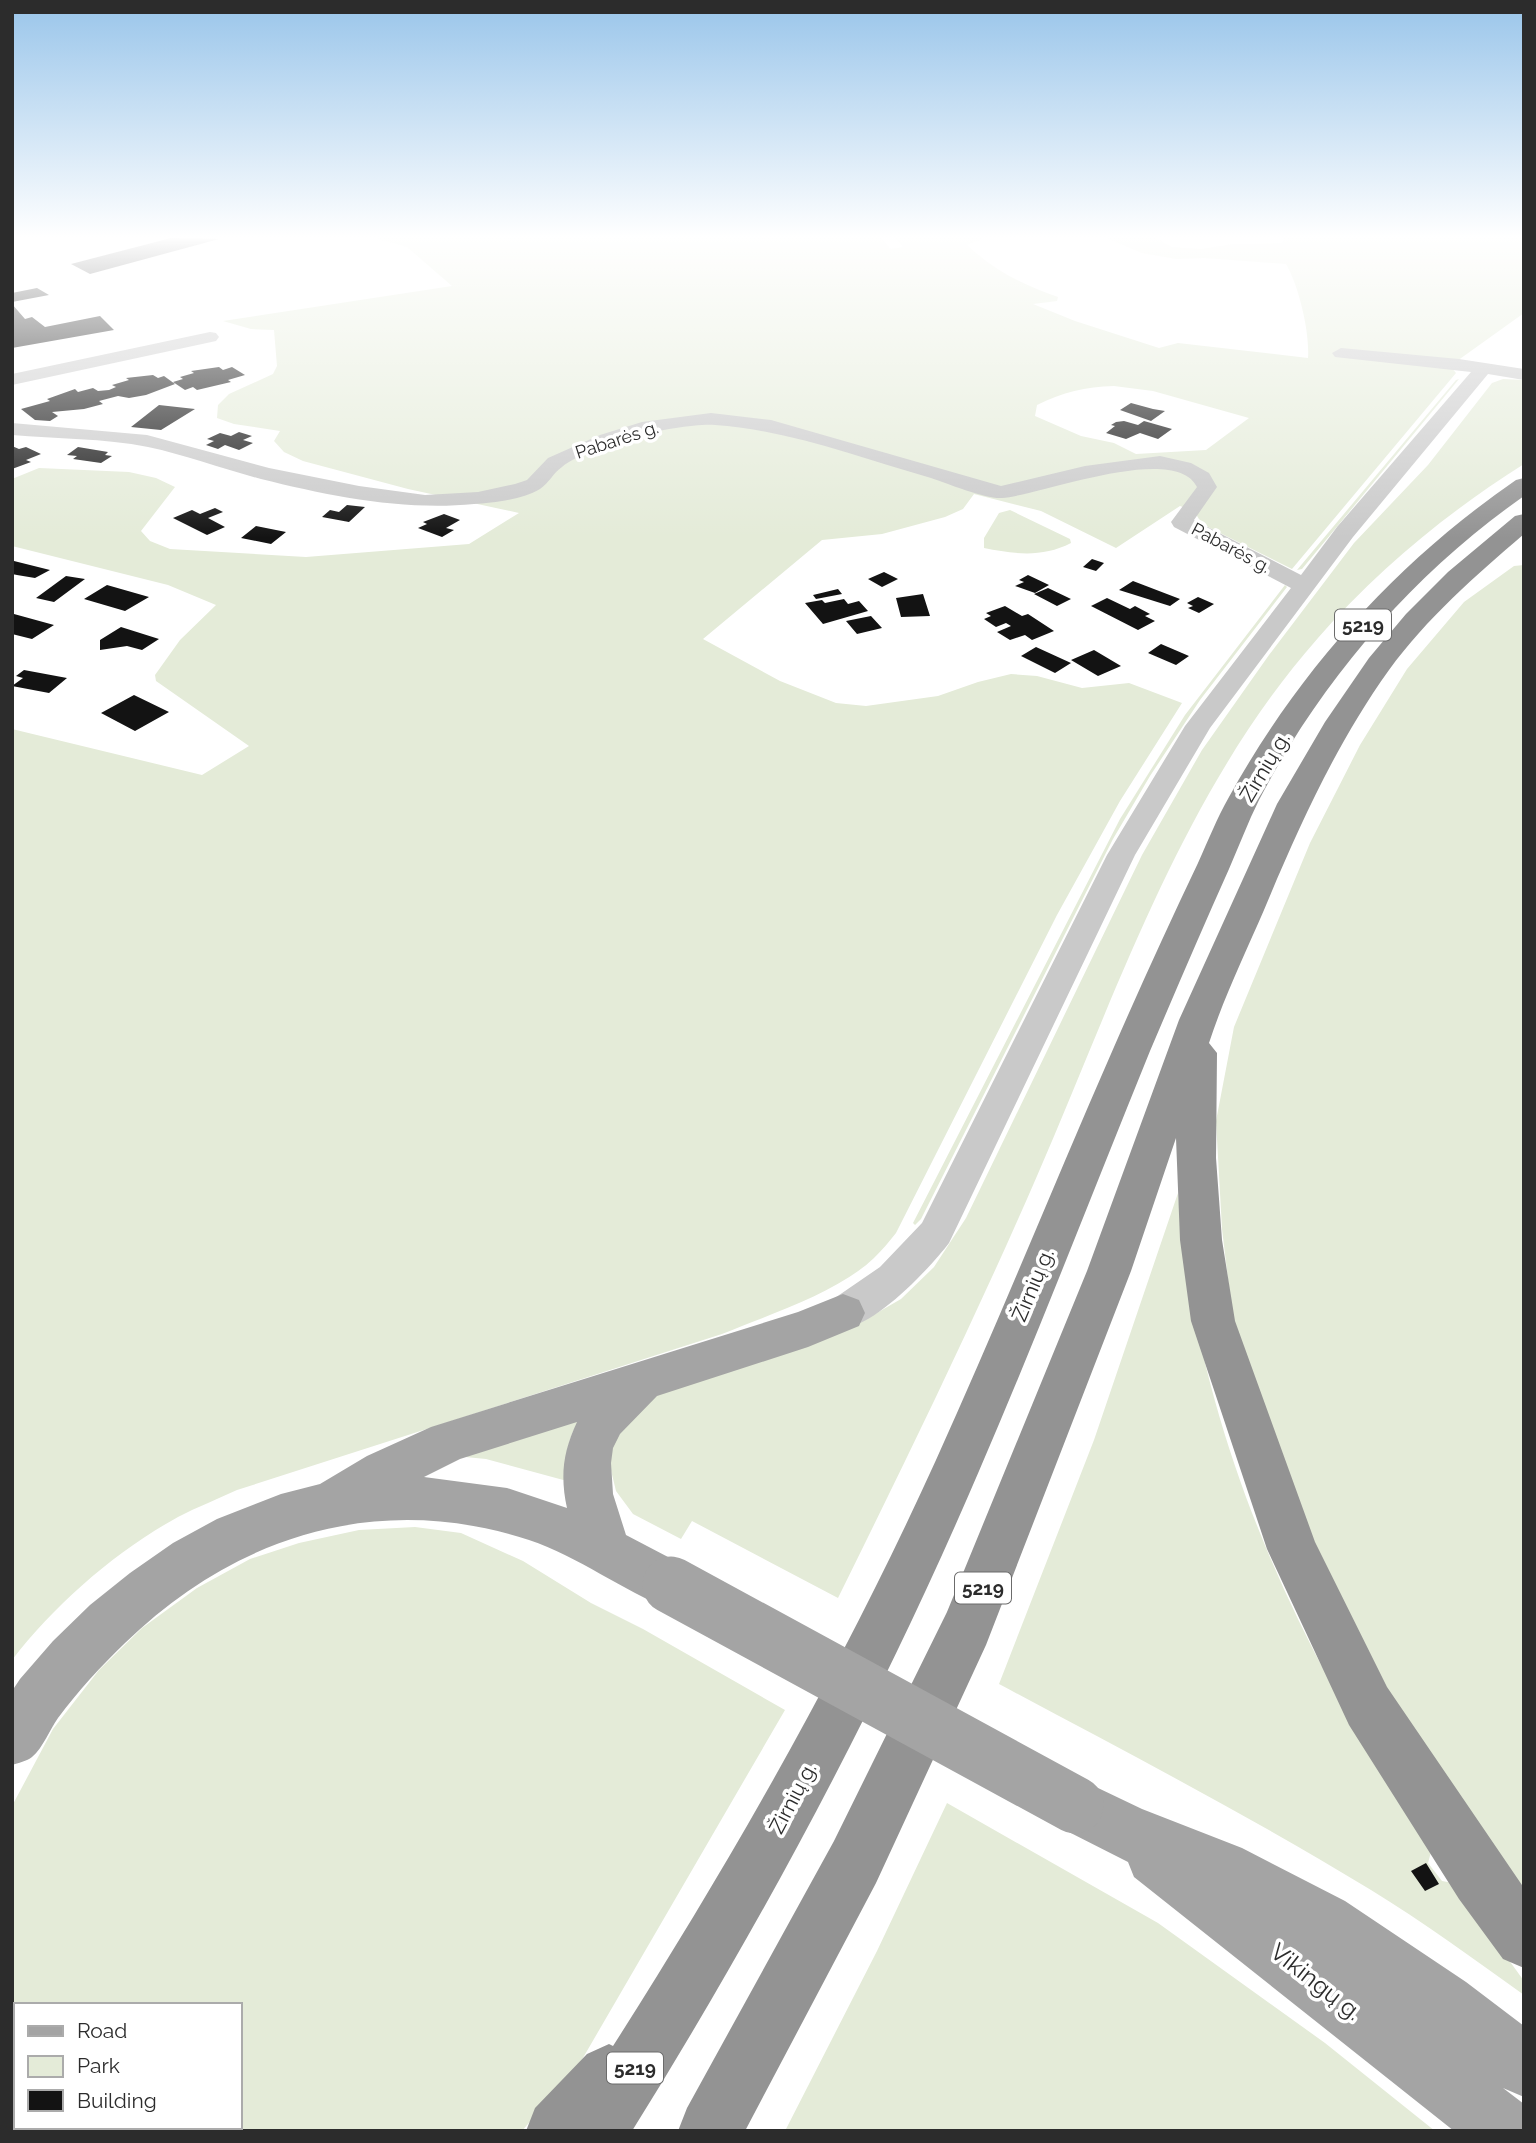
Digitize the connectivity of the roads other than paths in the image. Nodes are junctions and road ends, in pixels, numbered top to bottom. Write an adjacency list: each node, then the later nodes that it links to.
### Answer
1 (205, 338): 5 (street)
2 (1341, 353): 3 (street)
3 (1484, 368): 4 (street); 11 (street)
4 (1524, 375)
5 (12, 380)
6 (12, 429): 11 (street, Pabarės g.)
7 (1524, 485): 20 (highway, Žirnių g. / 5219)
8 (1524, 521): 10 (highway, Žirnių g. / 5219)
9 (1524, 539): 10 (highway, 5219)
10 (1457, 578): 12 (highway, Žirnių g. / 5219)
11 (1303, 585): 13 (street)
12 (1198, 1020): 19 (highway); 24 (highway, Žirnių g. / 5219)
13 (843, 1313): 14 (main road)
14 (646, 1379): 15 (main road); 16 (main road)
15 (327, 1505): 16 (main road); 17 (main road)
16 (608, 1553): 18 (main road, bridge)
17 (12, 1738)
18 (1101, 1819): 21 (main road); 25 (main road, Vikingų g.)
19 (1524, 1938)
20 (676, 2006): 22 (highway); 23 (highway, Žirnių g. / 5219)
21 (1524, 2065)
22 (558, 2131)
23 (595, 2131)
24 (710, 2131)
25 (1506, 2131)

